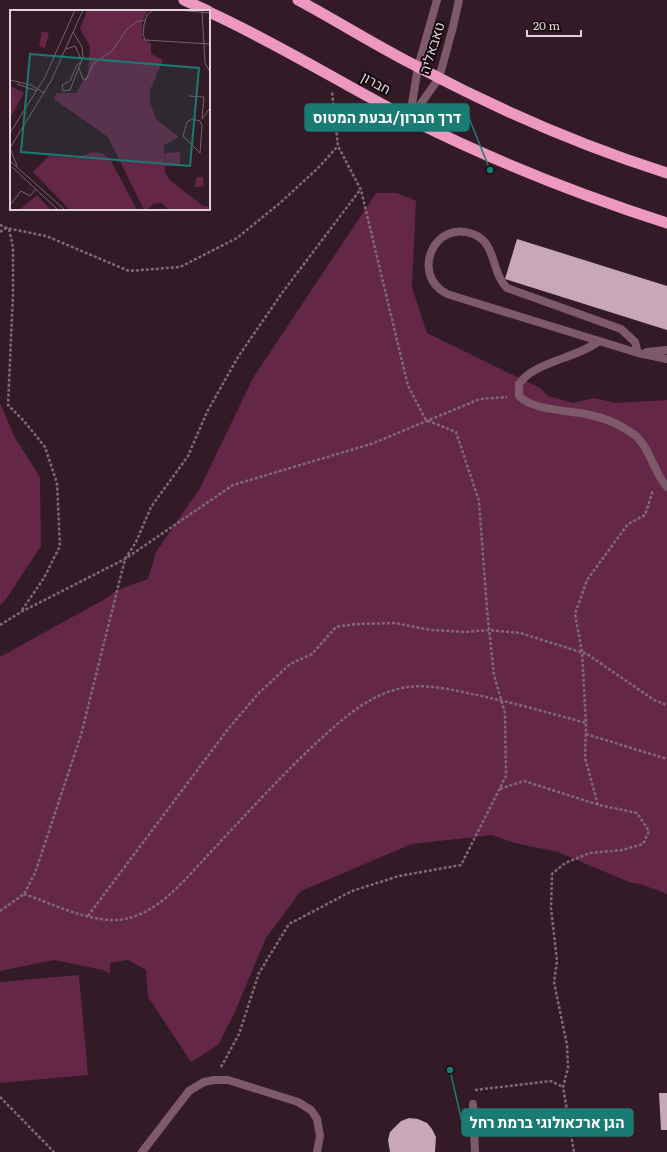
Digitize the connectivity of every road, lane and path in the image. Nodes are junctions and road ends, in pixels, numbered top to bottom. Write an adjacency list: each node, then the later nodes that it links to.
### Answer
1 (184, 0): 5 (highway, חברון)
2 (298, 0): 7 (highway)
3 (437, 0): 7 (street, טאבאליה)
4 (459, 0): 8 (street, טאבאליה)
5 (206, 10)
6 (210, 12): 9 (highway, חברון)
7 (418, 67): 8 (highway); 10 (street, טאבאליה)
8 (438, 78): 10 (street, טאבאליה); 12 (highway)
9 (337, 79): 10 (highway, חברון); 11 (path)
10 (410, 119): 14 (highway, חברון)
11 (338, 146): 13 (path); 16 (path)
12 (667, 173)
13 (361, 190): 23 (path); 25 (path)
14 (667, 223)
15 (0, 225): 16 (path)
16 (6, 228): 17 (path); 26 (path)
17 (0, 232)
18 (600, 341): 20 (street); 20 (street); 22 (street)
19 (667, 350): 20 (street)
20 (638, 353): 21 (street)
21 (667, 359)
22 (519, 396): 23 (path); 24 (street)
23 (426, 420): 25 (path); 28 (path)
24 (664, 484): 29 (path)
25 (125, 559): 26 (path); 37 (path)
26 (21, 612): 27 (path)
27 (0, 625)
28 (489, 630): 29 (path); 30 (path); 39 (path)
29 (582, 652): 31 (path); 32 (path)
30 (501, 700): 32 (path); 35 (path); 39 (path)
31 (667, 705)
32 (586, 723): 33 (path)
33 (586, 734): 34 (path); 36 (path)
34 (667, 759)
35 (500, 789): 36 (path); 40 (path)
36 (599, 805): 41 (path)
37 (24, 894): 38 (path); 39 (path)
38 (0, 911)
39 (88, 916)
40 (214, 1080): 45 (street); 46 (street)
41 (563, 1087): 43 (path); 48 (path)
42 (0, 1097): 44 (path)
43 (473, 1104): 47 (street)
44 (54, 1152)
45 (142, 1152)
46 (317, 1152)
47 (475, 1152)
48 (574, 1152)

